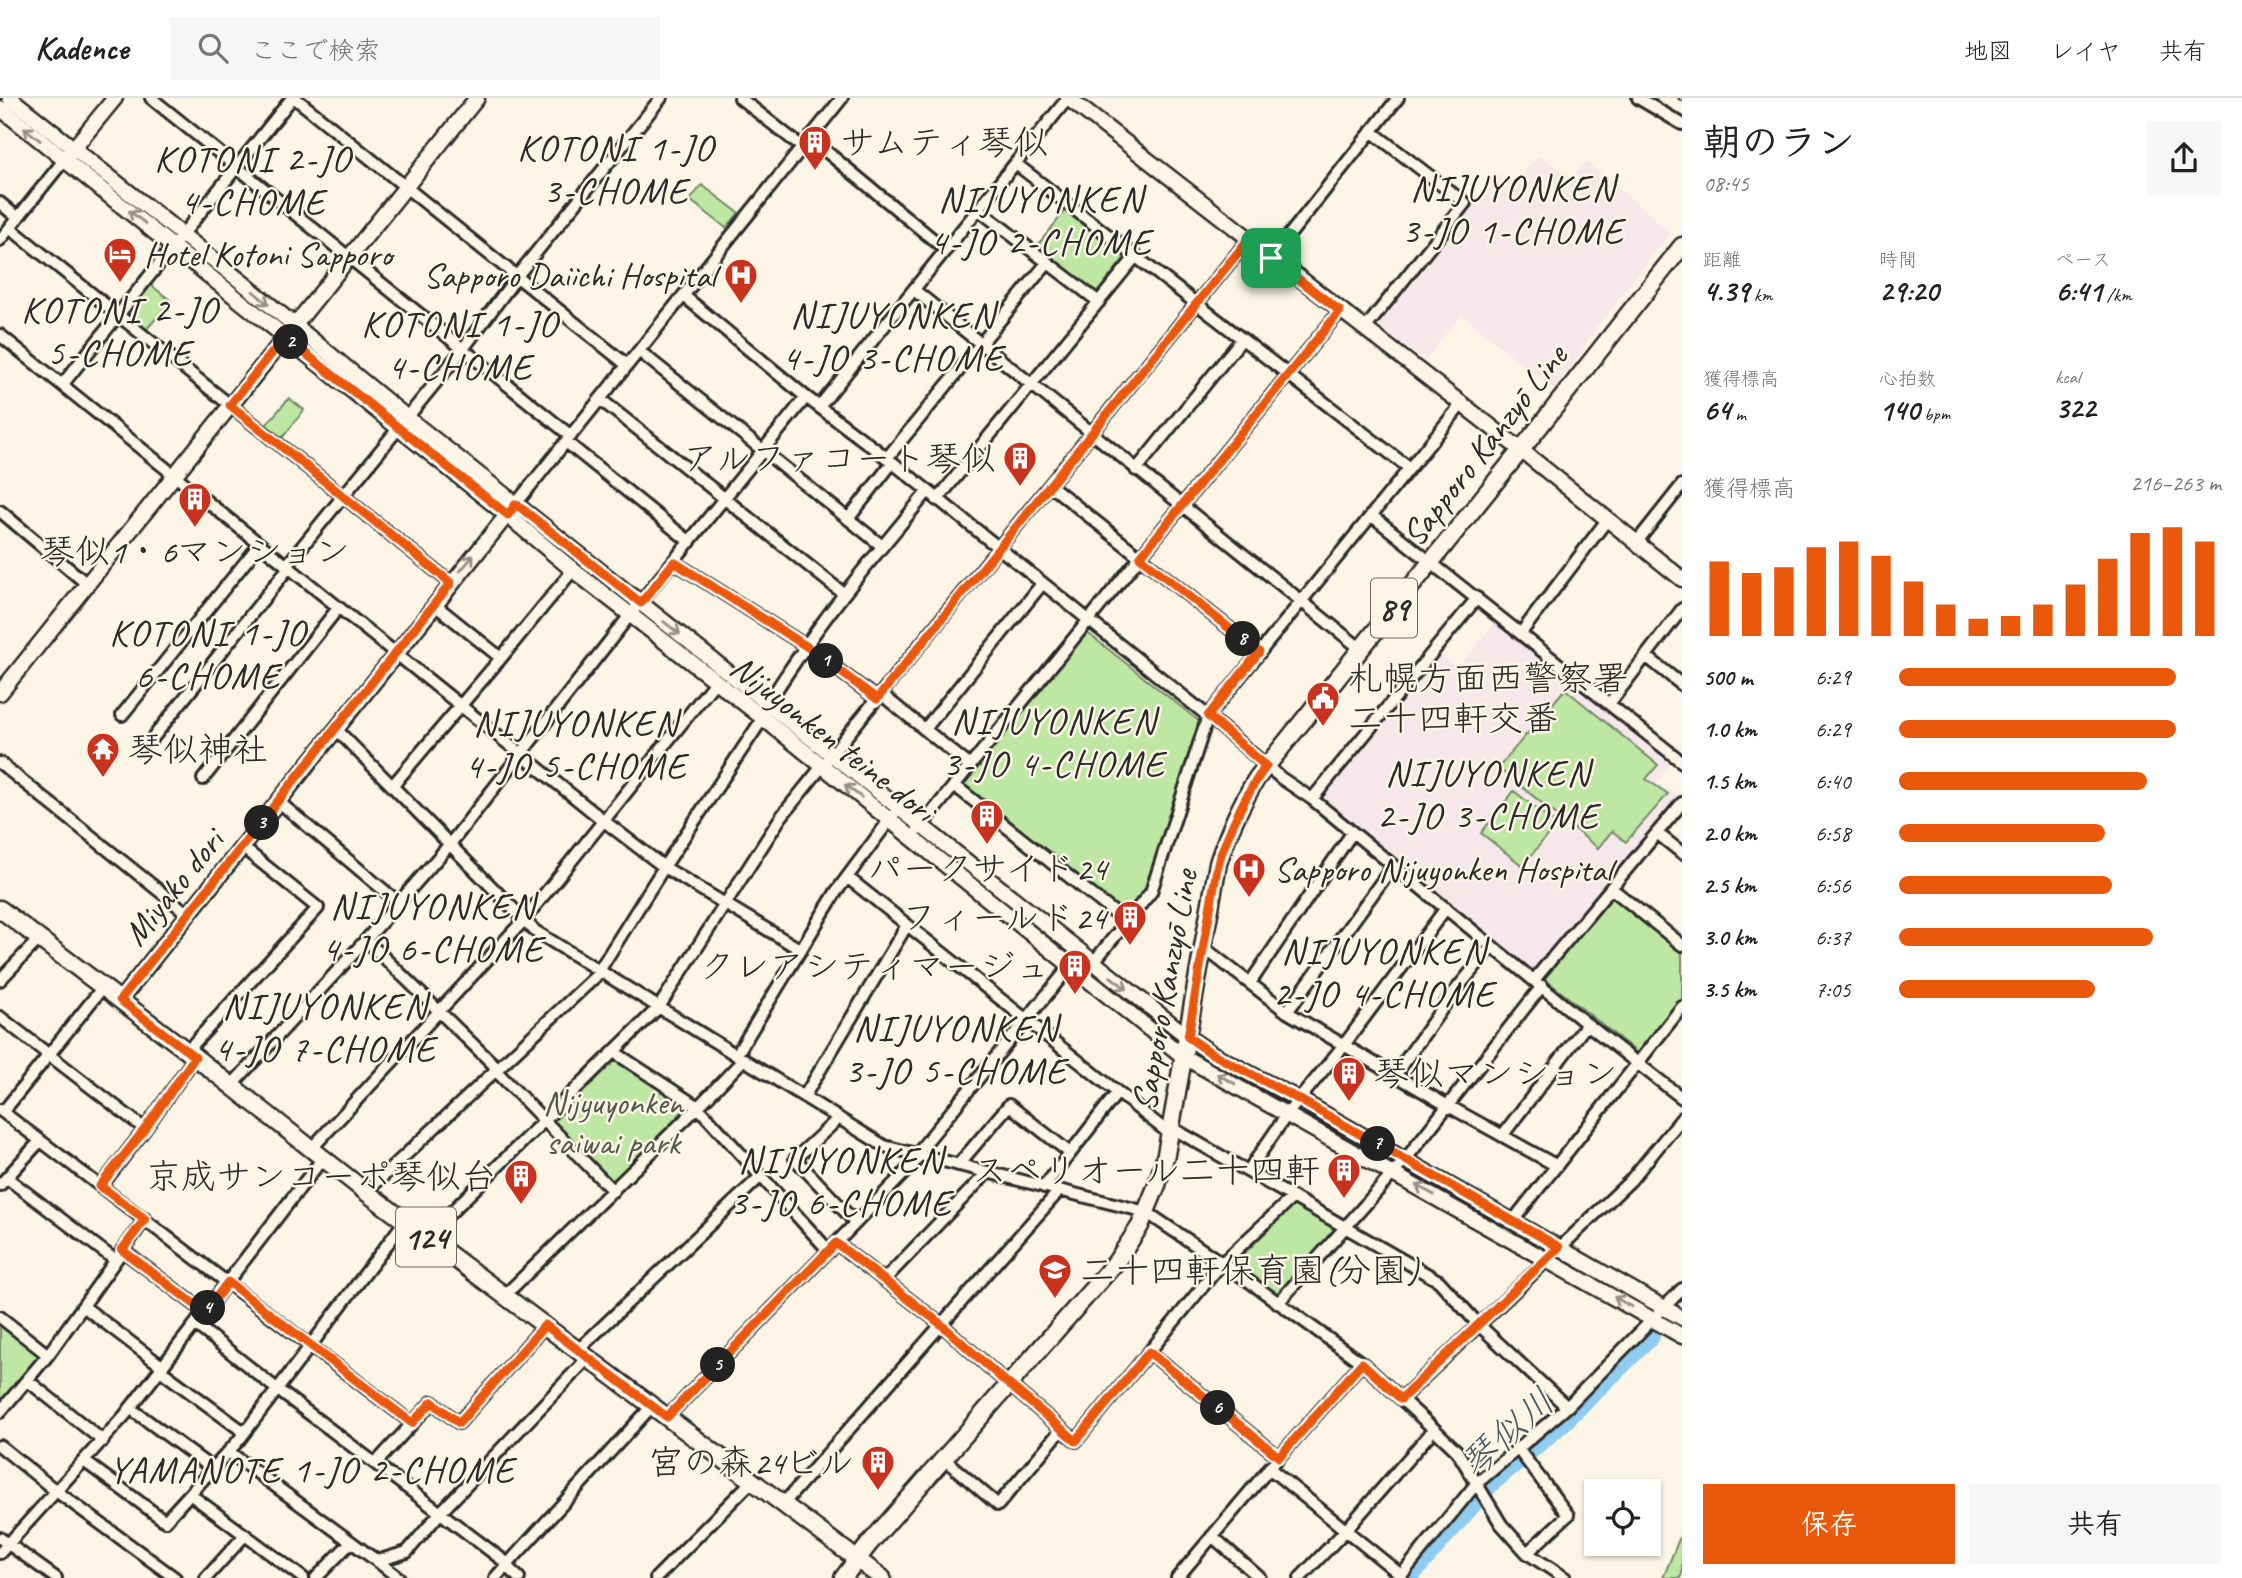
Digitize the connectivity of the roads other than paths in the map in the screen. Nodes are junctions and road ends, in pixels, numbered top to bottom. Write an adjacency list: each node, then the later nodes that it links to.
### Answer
1 (10, 98): 17 (street, Nijuyonken teine dori)
2 (115, 98): 17 (street)
3 (151, 98): 19 (street)
4 (295, 98): 19 (street); 20 (street)
5 (477, 98): 20 (street)
6 (661, 98): 34 (street)
7 (740, 98): 16 (street)
8 (842, 98): 15 (street)
9 (1068, 98): 18 (street); 27 (street)
10 (1398, 98): 14 (street)
11 (1639, 98): 13 (street)
12 (0, 108): 17 (street, Nijuyonken teine dori, one-way to 12)
13 (1682, 124)
14 (1371, 131): 32 (street); 41 (street)
15 (810, 138): 16 (street); 29 (street)
16 (803, 147): 36 (street)
17 (69, 154): 23 (street); 26 (street, Nijuyonken teine dori)
18 (1016, 164): 22 (street); 30 (street)
19 (236, 167): 26 (street); 31 (street)
20 (406, 187): 31 (street); 34 (street)
21 (0, 203): 23 (street)
22 (979, 210): 29 (street); 33 (street)
23 (18, 218): 24 (street)
24 (10, 228): 25 (street); 40 (street)
25 (0, 240)
26 (177, 240): 40 (street); 42 (street, Nijuyonken teine dori)
27 (1248, 240): 32 (street); 38 (street)
28 (1682, 246): 61 (main road, Sapporo Kanzyō Line / 89)
29 (946, 250): 35 (street)
30 (1136, 256): 37 (street); 38 (street)
31 (349, 258): 42 (street); 46 (street)
32 (1271, 258): 39 (street)
33 (1047, 263): 37 (street); 45 (street)
34 (517, 277): 46 (street); 48 (street)
35 (914, 290): 45 (street); 56 (street)
36 (684, 296): 47 (street); 52 (street)
37 (1099, 302): 51 (street)
38 (1197, 303): 44 (street); 58 (street)
39 (1340, 311): 41 (street); 49 (street)
40 (118, 315): 50 (street); 54 (street)
41 (1364, 330): 55 (street)
42 (290, 331): 54 (street); 57 (street, Nijuyonken teine dori)
43 (0, 335): 50 (street)
44 (1242, 339): 49 (street); 64 (street)
45 (981, 345): 51 (street); 62 (street)
46 (463, 349): 57 (street); 59 (street)
47 (639, 351): 48 (street); 60 (street)
48 (627, 365): 53 (street)
49 (1289, 376): 63 (street); 72 (street)
50 (62, 385): 65 (street)
51 (1031, 386): 58 (street); 71 (street)
52 (806, 397): 56 (street); 60 (street)
53 (600, 399): 59 (street); 70 (street)
54 (230, 405): 65 (street); 69 (street)
55 (1461, 405): 61 (street); 63 (street)
56 (819, 407): 62 (street)
57 (402, 422): 69 (street); 73 (street, Nijuyonken teine dori)
58 (1091, 434): 64 (street); 66 (street)
59 (568, 439): 73 (street); 78 (street)
60 (762, 450): 70 (street); 76 (street)
61 (1521, 450): 77 (street); 85 (main road, Sapporo Kanzyō Line / 89)
62 (890, 461): 68 (street); 76 (street)
63 (1409, 468): 75 (street)
64 (1136, 470): 72 (street)
65 (174, 475): 80 (street); 90 (street)
66 (1050, 485): 82 (street); 83 (street)
67 (1682, 485): 79 (street)
68 (927, 492): 71 (street); 81 (street)
69 (342, 496): 86 (street); 89 (street)
70 (724, 498): 78 (street); 92 (street)
71 (937, 500): 82 (street)
72 (1182, 507): 83 (street); 94 (street)
73 (512, 509): 87 (street, Nijuyonken teine dori); 89 (street, Miyako dori, one-way to 73); 95 (street, Nijuyonken teine dori)
74 (0, 511): 90 (street)
75 (1371, 515): 85 (street); 94 (street)
76 (848, 519): 81 (street)
77 (1606, 520): 79 (street); 101 (street)
78 (690, 542): 84 (street)
79 (1636, 543): 88 (street)
80 (260, 544): 86 (street); 115 (street)
81 (882, 546): 92 (street)
82 (998, 549): 91 (street); 111 (street)
83 (1140, 557): 100 (street); 104 (street)
84 (674, 562): 95 (street); 102 (street)
85 (1432, 562): 93 (street); 103 (main road, Sapporo Kanzyō Line / 89)
86 (288, 566): 97 (street); 120 (street)
87 (573, 570): 99 (street, Nijuyonken teine dori); 107 (street)
88 (1682, 579)
89 (451, 583): 96 (street, Miyako dori)
90 (87, 584): 110 (street)
91 (1042, 584): 100 (street); 119 (street)
92 (845, 594): 102 (street)
93 (1477, 598): 101 (street); 131 (street)
94 (1301, 601): 103 (street); 104 (street)
95 (641, 603): 99 (street); 112 (street, Nijuyonken teine dori, one-way to 112)
96 (435, 605): 105 (street, Miyako dori); 107 (street)
97 (339, 607): 105 (street); 128 (street)
98 (1682, 609): 106 (street)
99 (630, 615): 108 (street, Nijuyonken teine dori); 121 (street)
100 (1088, 621): 116 (street); 125 (street)
101 (1521, 633): 113 (street)
102 (806, 646): 111 (street); 112 (street)
103 (1361, 649): 126 (main road, Sapporo Kanzyō Line / 89)
104 (1259, 652): 116 (street)
105 (396, 653): 114 (street); 118 (street, Miyako dori)
106 (1646, 656): 109 (street); 113 (street)
107 (501, 658): 114 (street)
108 (715, 682): 117 (street, Nijuyonken teine dori); 135 (street)
109 (1682, 685)
110 (0, 693)
111 (879, 697): 119 (street); 122 (street)
112 (768, 704): 117 (street); 122 (street, Nijuyonken teine dori)
113 (1609, 704): 123 (street)
114 (461, 706): 121 (street); 129 (street)
115 (122, 715)
116 (1208, 716): 126 (street); 152 (street)
117 (763, 718): 127 (street, Nijuyonken teine dori); 143 (street)
118 (336, 729): 129 (street); 132 (street, Miyako dori)
119 (925, 729): 125 (street)
120 (152, 739)
121 (521, 754): 135 (street); 139 (street)
122 (832, 755): 127 (street); 134 (street, Nijuyonken teine dori)
123 (1682, 762)
124 (0, 763): 150 (street)
125 (970, 766): 130 (street)
126 (1266, 766): 131 (street); 158 (main road, Sapporo Kanzyō Line / 89)
127 (823, 768): 134 (street, Nijuyonken teine dori, one-way to 127); 147 (street)
128 (203, 779)
129 (393, 785): 139 (street)
130 (954, 786): 136 (street); 152 (street)
131 (1311, 799): 137 (street)
132 (279, 802): 140 (street, Miyako dori); 146 (street)
133 (1682, 803): 138 (street)
134 (894, 814): 136 (street, Nijuyonken teine dori); 144 (street)
135 (604, 821): 143 (street); 151 (street)
136 (916, 832): 160 (street, Nijuyonken teine dori); 163 (street, Nijuyonken teine dori)
137 (1352, 833): 142 (street); 165 (street)
138 (1657, 833): 141 (street); 145 (street)
139 (450, 844): 146 (street); 151 (street)
140 (242, 847): 150 (street, Miyako dori); 179 (street)
141 (1682, 853)
142 (1393, 866): 148 (street); 172 (street)
143 (664, 867): 147 (street); 162 (street)
144 (847, 877): 153 (street); 159 (street)
145 (1611, 888): 156 (street); 166 (street)
146 (399, 903): 155 (street)
147 (724, 905): 159 (street); 169 (street)
148 (1446, 908): 157 (street); 177 (street)
149 (0, 909): 154 (main road, 124)
150 (188, 915): 168 (street, Miyako dori)
151 (523, 921): 162 (street); 171 (street)
152 (1126, 922): 161 (street)
153 (907, 925): 174 (street); 188 (street)
154 (39, 939): 164 (street); 167 (main road, 124)
155 (366, 940): 171 (street); 186 (street)
156 (1682, 945)
157 (1492, 946): 166 (street); 185 (street)
158 (1203, 947): 165 (street); 176 (main road, Sapporo Kanzyō Line / 89)
159 (801, 950): 182 (street)
160 (1081, 953): 161 (street, Nijuyonken teine dori); 163 (street)
161 (1093, 963): 163 (street); 176 (street, Nijuyonken teine dori, one-way to 176)
162 (599, 969): 169 (street); 184 (street)
163 (1077, 970): 174 (street); 181 (street, Nijuyonken teine dori)
164 (0, 980)
165 (1250, 983): 172 (street)
166 (1538, 983): 175 (street); 191 (street)
167 (103, 987): 168 (main road, 124); 180 (street)
168 (120, 1000): 179 (main road, 124)
169 (659, 1007): 178 (street); 182 (street)
170 (1682, 1007): 183 (street)
171 (439, 1011): 184 (street); 203 (street)
172 (1287, 1012): 177 (street)
173 (0, 1017): 180 (street)
174 (1026, 1021): 187 (street); 204 (street)
175 (1587, 1024): 183 (street); 200 (street)
176 (1188, 1037): 181 (main road, Sapporo Kanzyō Line / 89); 190 (street, Nijuyonken teine dori)
177 (1344, 1045): 185 (street); 190 (street)
178 (614, 1052): 192 (street); 197 (street)
179 (191, 1054): 186 (main road, 124); 198 (street)
180 (48, 1055): 193 (street); 198 (street)
181 (1184, 1056): 194 (street, Nijuyonken teine dori, one-way to 181); 199 (main road, Sapporo Kanzyō Line / 89)
182 (740, 1057): 188 (street); 192 (street)
183 (1637, 1063): 189 (street); 207 (street)
184 (496, 1069): 197 (street); 217 (street)
185 (1395, 1075): 191 (street)
186 (231, 1086): 203 (main road, 124)
187 (1117, 1093): 199 (street); 202 (street)
188 (804, 1097): 195 (street)
189 (1682, 1098)
190 (1300, 1100): 194 (street); 205 (street, Nijuyonken teine dori)
191 (1448, 1106): 200 (street); 205 (street)
192 (698, 1107): 211 (street); 215 (street)
193 (1, 1111): 201 (street)
194 (1288, 1113): 208 (street); 210 (street, Nijuyonken teine dori)
195 (839, 1118): 204 (street); 223 (street)
196 (1682, 1118): 227 (street)
197 (544, 1121): 215 (street); 225 (street)
198 (145, 1129): 213 (street)
199 (1171, 1131): 208 (street); 219 (main road, Sapporo Kanzyō Line / 89)
200 (1502, 1136): 207 (street)
201 (40, 1141): 212 (street); 213 (street)
202 (1070, 1153): 206 (street); 214 (street)
203 (317, 1154): 217 (main road, 124); 233 (street)
204 (919, 1155): 206 (street); 223 (street)
205 (1405, 1160): 210 (street); 222 (street, Nijuyonken teine dori)
206 (958, 1165): 209 (street)
207 (1558, 1166): 222 (street)
208 (1248, 1171): 218 (street)
209 (987, 1173): 214 (street); 232 (street)
210 (1394, 1173): 224 (street); 229 (street, Nijuyonken teine dori, one-way to 210)
211 (761, 1176): 226 (street); 250 (street)
212 (4, 1182): 230 (street)
213 (100, 1186): 220 (street)
214 (1044, 1187): 216 (street)
215 (613, 1191): 235 (street)
216 (1059, 1191): 219 (street); 245 (street)
217 (366, 1192): 221 (main road, 124)
218 (1293, 1197): 224 (street); 231 (street)
219 (1146, 1212): 231 (street); 255 (main road, Sapporo Kanzyō Line / 89)
220 (145, 1219): 228 (street); 233 (street)
221 (404, 1221): 225 (main road, 124); 248 (street)
222 (1512, 1222): 227 (street, Nijuyonken teine dori)
223 (856, 1223): 226 (street)
224 (1347, 1227): 236 (street); 246 (street)
225 (426, 1237): 235 (main road, 124)
226 (833, 1247): 232 (street); 262 (street)
227 (1559, 1247): 229 (street); 238 (street, Nijuyonken teine dori)
228 (122, 1250): 230 (street); 239 (street)
229 (1546, 1258): 242 (street, Nijuyonken teine dori, one-way to 229); 246 (street)
230 (115, 1260): 237 (street)
231 (1222, 1264): 236 (street); 249 (street)
232 (885, 1279): 245 (street)
233 (228, 1282): 239 (street); 248 (street)
234 (1682, 1289): 238 (street)
235 (505, 1295): 244 (main road, 124)
236 (1278, 1303): 252 (street)
237 (83, 1306): 251 (street); 253 (street)
238 (1664, 1308): 241 (street, Nijuyonken teine dori); 242 (street)
239 (205, 1312): 243 (street)
240 (0, 1317): 251 (street)
241 (1682, 1318)
242 (1653, 1320): 247 (street, Nijuyonken teine dori); 259 (street)
243 (195, 1324): 253 (street); 256 (street)
244 (545, 1325): 250 (main road, 124); 263 (street)
245 (942, 1325): 255 (street); 281 (street)
246 (1479, 1325): 257 (street); 259 (street)
247 (1682, 1336)
248 (310, 1346): 256 (street); 263 (street)
249 (1149, 1352): 264 (street); 271 (street)
250 (583, 1354): 258 (main road, 124); 282 (street)
251 (48, 1355): 254 (street)
252 (1362, 1363): 257 (street); 271 (street)
253 (161, 1368): 260 (street); 266 (street)
254 (27, 1380): 261 (street); 267 (street)
255 (1009, 1385): 264 (street); 272 (main road, Sapporo Kanzyō Line / 89)
256 (278, 1390): 266 (street); 274 (street)
257 (1401, 1399): 265 (street)
258 (652, 1406): 262 (main road, 124); 291 (street)
259 (1567, 1407): 270 (street)
260 (130, 1408): 267 (street); 276 (street)
261 (0, 1412)
262 (667, 1417): 277 (main road, 124)
263 (412, 1423): 274 (street)
264 (1062, 1429): 272 (street)
265 (1434, 1429): 278 (street); 283 (street)
266 (244, 1432): 269 (street)
267 (103, 1441): 273 (street)
268 (0, 1447): 279 (street)
269 (229, 1452): 276 (street); 286 (street)
270 (1522, 1455): 278 (street); 288 (street)
271 (1279, 1457): 275 (street)
272 (943, 1458): 289 (main road, Sapporo Kanzyō Line / 89)
273 (84, 1461): 279 (street); 280 (street)
274 (376, 1463): 282 (street)
275 (1269, 1468): 283 (street); 285 (street)
276 (213, 1469): 280 (street)
277 (752, 1480): 281 (main road, 124); 301 (street)
278 (1477, 1486): 288 (street); 292 (street)
279 (56, 1491): 287 (street); 294 (street)
280 (191, 1495): 284 (street)
281 (783, 1504): 289 (main road, 124)
282 (440, 1513): 290 (street); 291 (street)
283 (1346, 1530): 292 (street); 306 (street)
284 (245, 1535): 295 (street); 296 (street)
285 (1212, 1536): 304 (street); 305 (street)
286 (351, 1542): 290 (street); 297 (street)
287 (3, 1545): 293 (street)
288 (1527, 1553): 307 (street)
289 (856, 1559): 302 (main road, Sapporo Kanzyō Line / 89); 303 (main road, 124)
290 (377, 1561): 298 (street)
291 (507, 1565): 299 (street); 300 (street)
292 (1400, 1577)
293 (57, 1578)
294 (175, 1578)
295 (206, 1578)
296 (303, 1578)
297 (316, 1578)
298 (399, 1578)
299 (495, 1578)
300 (519, 1578)
301 (656, 1578)
302 (843, 1578)
303 (882, 1578)
304 (1177, 1578)
305 (1260, 1578)
306 (1300, 1578)
307 (1563, 1578)

